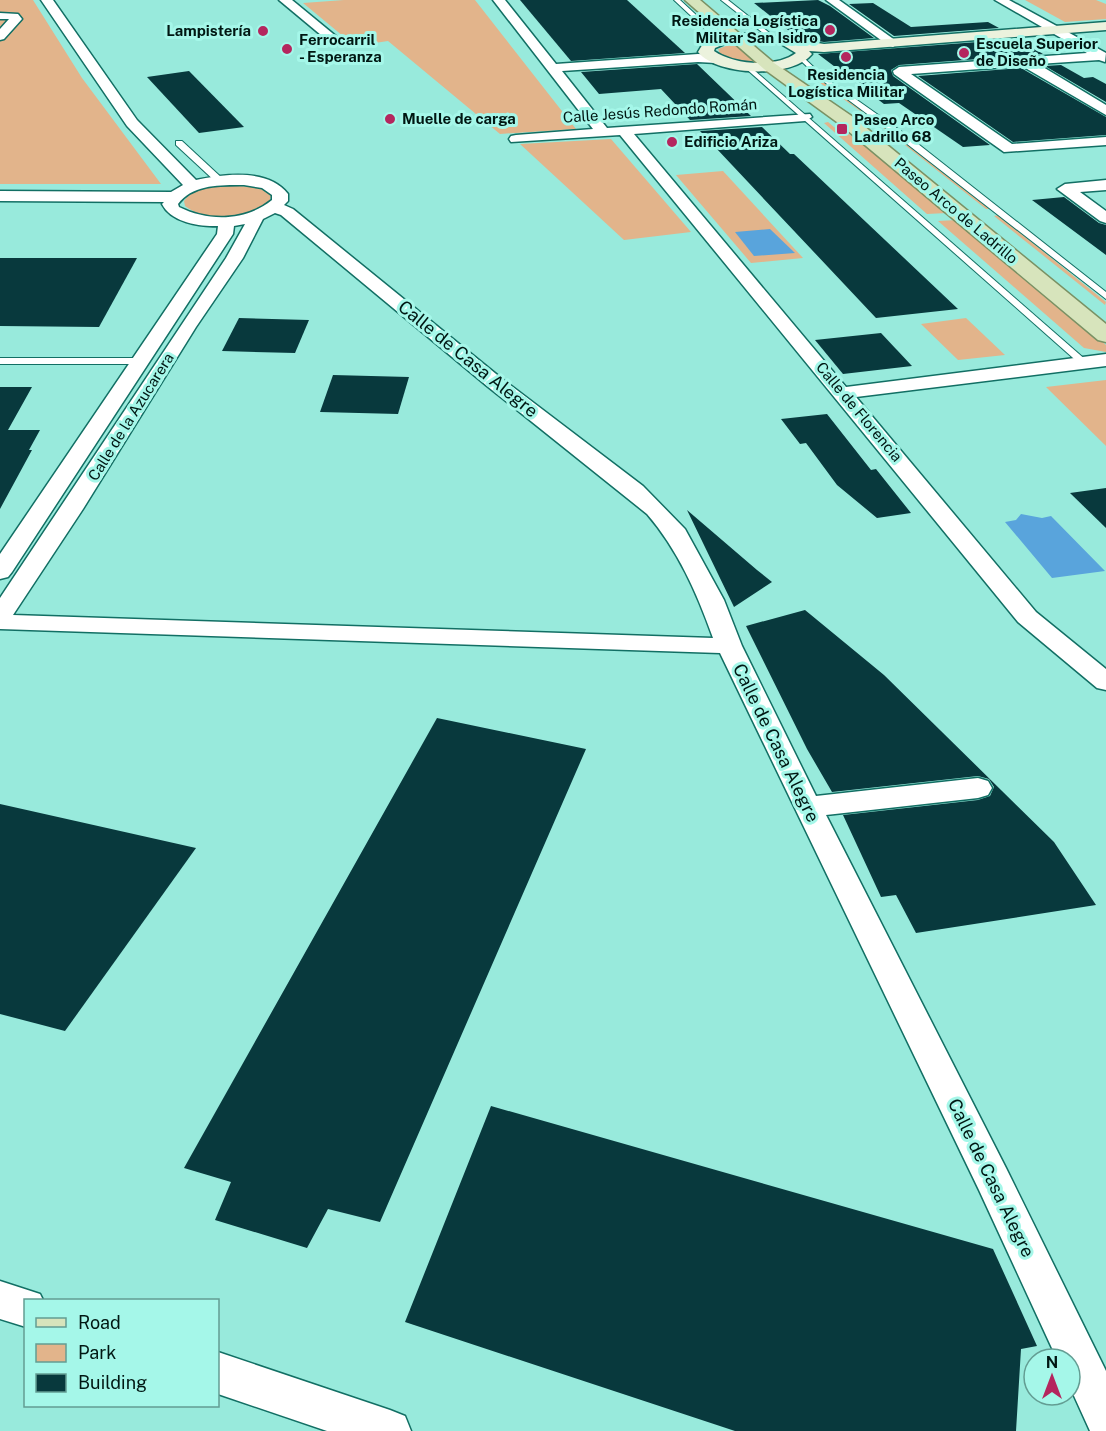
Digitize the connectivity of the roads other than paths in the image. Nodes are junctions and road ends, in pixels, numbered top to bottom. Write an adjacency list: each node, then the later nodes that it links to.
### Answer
1 (47, 0): 35 (street)
2 (285, 0): 17 (street)
3 (499, 0): 25 (street)
4 (677, 0): 19 (lane)
5 (692, 0): 15 (main road, Paseo Arco de Ladrillo)
6 (709, 0): 14 (main road, Paseo Arco de Ladrillo)
7 (723, 0): 16 (lane)
8 (832, 0): 18 (street)
9 (1001, 0): 12 (street)
10 (0, 16): 13 (street)
11 (1106, 26): 12 (street)
12 (1055, 30): 18 (street); 21 (street)
13 (0, 36)
14 (754, 37): 15 (street); 16 (street); 20 (main road, Paseo Arco de Ladrillo)
15 (736, 38): 19 (street); 24 (main road, Paseo Arco de Ladrillo)
16 (774, 39): 20 (street)
17 (337, 42)
18 (893, 43): 20 (street)
19 (710, 53): 23 (street); 25 (street)
20 (797, 55): 24 (street); 41 (lane, Paseo Arco de Ladrillo); 42 (main road, Paseo Arco de Ladrillo)
21 (1104, 57): 22 (street)
22 (1024, 62): 26 (street); 31 (street)
23 (745, 65): 24 (street); 27 (lane, Paseo Arco de Ladrillo)
24 (769, 66): 43 (main road, Paseo Arco de Ladrillo)
25 (552, 68): 29 (street)
26 (1106, 111)
27 (805, 117): 28 (street, Calle Jesús Redondo Román); 47 (lane, Paseo Arco de Ladrillo)
28 (624, 131): 29 (street, Calle Jesús Redondo Román); 48 (street, Calle de Florencia)
29 (603, 132): 30 (street, Calle Jesús Redondo Román)
30 (516, 139)
31 (1106, 141)
32 (179, 143): 33 (lane)
33 (220, 181): 35 (street); 38 (street)
34 (1106, 185): 39 (street)
35 (193, 186): 37 (street)
36 (0, 196): 37 (street)
37 (173, 197): 40 (street)
38 (266, 211): 40 (street); 50 (street, Calle de la Azucarera); 52 (street, Calle de Casa Alegre)
39 (1106, 218)
40 (227, 220): 46 (street, Calle de la Azucarera)
41 (1106, 296)
42 (1106, 315)
43 (1106, 335)
44 (1106, 360): 47 (street)
45 (0, 361): 46 (lane)
46 (140, 361): 49 (street, Calle de la Azucarera)
47 (1084, 363): 48 (street)
48 (843, 393): 53 (street, Calle de Florencia)
49 (0, 572)
50 (0, 616)
51 (0, 622): 52 (street)
52 (729, 646): 55 (street, Calle de Casa Alegre)
53 (1106, 682)
54 (978, 788): 55 (street)
55 (807, 807): 59 (street, Calle de Casa Alegre)
56 (0, 1300): 57 (street)
57 (24, 1307)
58 (219, 1373): 60 (street)
59 (1106, 1417)
60 (390, 1431)

